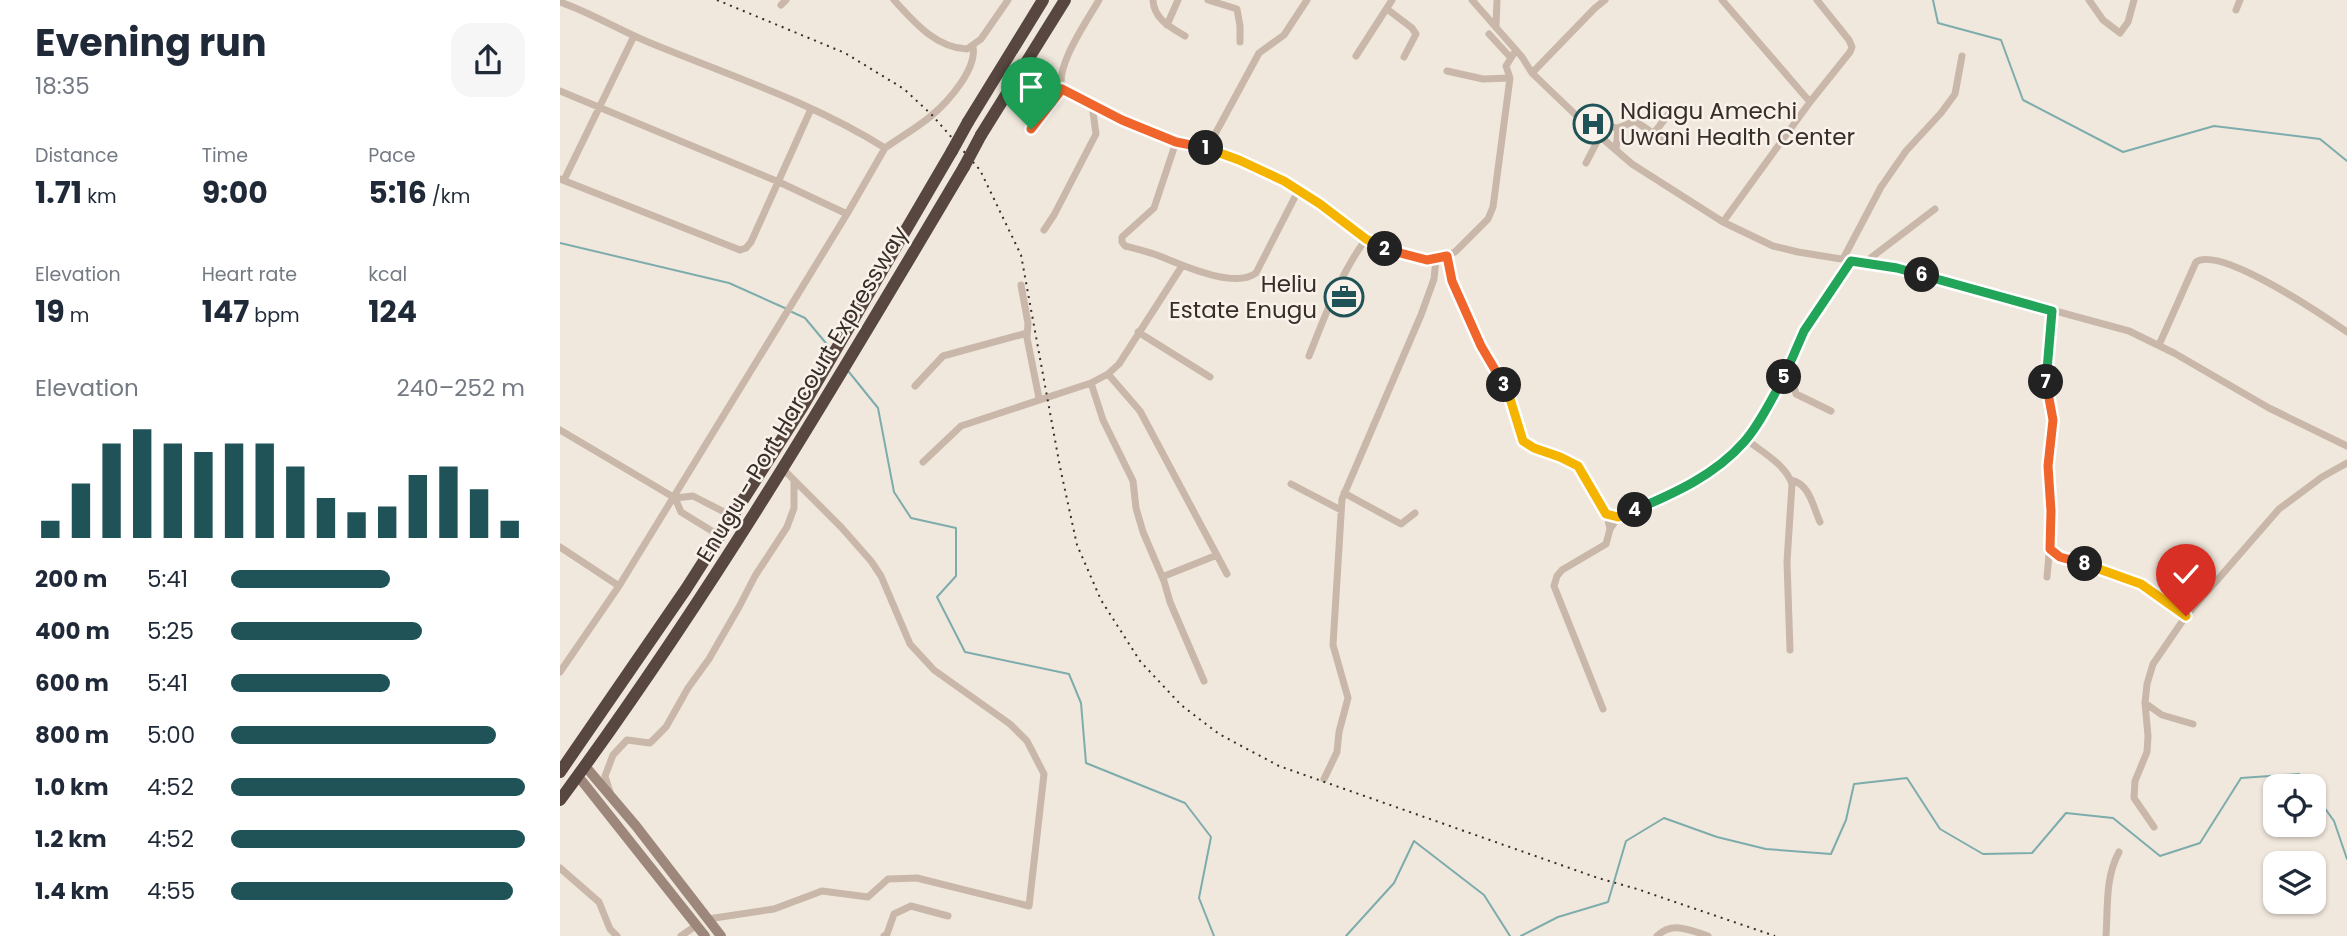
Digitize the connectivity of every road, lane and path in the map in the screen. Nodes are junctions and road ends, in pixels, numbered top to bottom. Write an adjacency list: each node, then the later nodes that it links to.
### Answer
1 (894, 0): 28 (street)
2 (1007, 0): 28 (street)
3 (1043, 0): 98 (highway, bridge)
4 (1065, 0): 89 (highway, Enugu - Port Harcourt Expressway, bridge)
5 (1098, 0): 37 (street)
6 (1153, 0): 22 (street)
7 (1178, 0): 22 (street)
8 (1208, 0): 27 (street)
9 (1307, 0): 54 (street)
10 (1392, 0): 20 (street)
11 (1472, 0): 23 (street)
12 (1497, 0): 23 (street)
13 (1605, 0): 35 (street)
14 (1722, 0): 39 (street)
15 (1816, 0): 39 (street)
16 (2089, 0): 17 (street)
17 (2134, 0)
18 (2240, 0): 21 (street)
19 (560, 2): 25 (street)
20 (1387, 9): 30 (street); 32 (street)
21 (2236, 10)
22 (1167, 25): 26 (street)
23 (1496, 26): 29 (street)
24 (1489, 34): 33 (street)
25 (634, 36): 41 (street); 42 (street)
26 (1185, 36)
27 (1240, 42)
28 (973, 47): 53 (street)
29 (1516, 50): 33 (street); 35 (street)
30 (1356, 56)
31 (1962, 56): 67 (street)
32 (1404, 57)
33 (1511, 58): 36 (street)
34 (1447, 71): 36 (street)
35 (1532, 73): 45 (street)
36 (1510, 78): 65 (street)
37 (1062, 89): 40 (street); 48 (street)
38 (560, 91): 42 (street)
39 (1810, 102): 62 (street)
40 (1091, 105): 51 (street); 63 (street)
41 (811, 108): 53 (street); 58 (street)
42 (598, 109): 57 (street); 58 (street)
43 (1671, 111): 49 (street)
44 (1640, 112): 46 (street)
45 (1581, 120): 47 (street); 50 (street)
46 (1635, 121): 47 (street); 49 (street)
47 (1618, 128): 55 (street)
48 (1031, 129)
49 (1654, 133): 52 (street)
50 (1600, 136): 55 (street); 56 (street)
51 (1176, 142): 54 (street); 69 (street)
52 (1669, 144)
53 (885, 148): 61 (street)
54 (1207, 149): 59 (street)
55 (1616, 150): 62 (street)
56 (1586, 163)
57 (562, 179): 58 (street)
58 (779, 182): 61 (street)
59 (1298, 191): 64 (street); 69 (street)
60 (1935, 209): 68 (street)
61 (847, 214): 94 (street)
62 (1723, 222): 67 (street)
63 (1044, 230)
64 (1366, 239): 66 (street); 76 (street)
65 (1447, 256): 66 (street); 97 (street)
66 (1436, 259): 93 (street)
67 (1847, 260): 68 (street); 77 (street)
68 (1864, 263): 71 (street)
69 (1182, 265): 73 (street)
70 (1021, 285): 72 (street)
71 (2052, 311): 75 (street); 104 (street)
72 (1027, 332): 81 (street); 82 (street)
73 (1138, 332): 78 (street); 79 (street)
74 (2347, 332): 75 (street)
75 (2159, 345): 86 (street)
76 (1309, 356)
77 (1788, 368): 83 (street); 85 (street)
78 (1108, 374): 80 (street); 105 (street)
79 (1210, 377)
80 (1091, 383): 82 (street); 107 (street)
81 (915, 386)
82 (1039, 398): 87 (street)
83 (1831, 411)
84 (560, 430): 94 (street)
85 (1746, 440): 90 (street); 99 (street)
86 (2347, 446)
87 (923, 462)
88 (2347, 463): 110 (street)
89 (783, 469): 91 (street); 117 (highway, Enugu - Port Harcourt Expressway)
90 (1791, 480): 100 (street); 111 (street)
91 (794, 481): 120 (street); 126 (street)
92 (1291, 484): 95 (street)
93 (1344, 493): 95 (street); 96 (street)
94 (675, 498): 98 (street); 102 (street); 109 (street)
95 (1341, 510): 119 (street)
96 (1415, 513)
97 (1606, 514): 99 (street); 101 (street)
98 (732, 516): 102 (highway)
99 (1618, 517): 101 (street)
100 (1820, 522)
101 (1610, 528): 115 (street)
102 (720, 536): 118 (highway)
103 (560, 547): 109 (street)
104 (2050, 549): 108 (street); 110 (street)
105 (1217, 555): 106 (street); 107 (street)
106 (1227, 574)
107 (1162, 577): 113 (street)
108 (2047, 577)
109 (619, 586): 112 (street)
110 (2186, 616): 114 (street)
111 (1790, 650)
112 (560, 672)
113 (1204, 681)
114 (2145, 703): 116 (street); 122 (street)
115 (1603, 709)
116 (2193, 724)
117 (581, 771): 120 (street); 121 (highway, Enugu - Port Harcourt Expressway); 127 (street)
118 (560, 772)
119 (1324, 779)
120 (612, 798): 126 (street)
121 (560, 800)
122 (2154, 827)
123 (2119, 852): 136 (street)
124 (560, 868): 129 (street)
125 (948, 916): 133 (street)
126 (708, 919): 132 (street)
127 (696, 925): 130 (street); 131 (street)
128 (1696, 934): 134 (street); 135 (street)
129 (617, 936)
130 (681, 936)
131 (705, 936)
132 (721, 936)
133 (884, 936)
134 (1657, 936)
135 (1708, 936)
136 (2106, 936)

